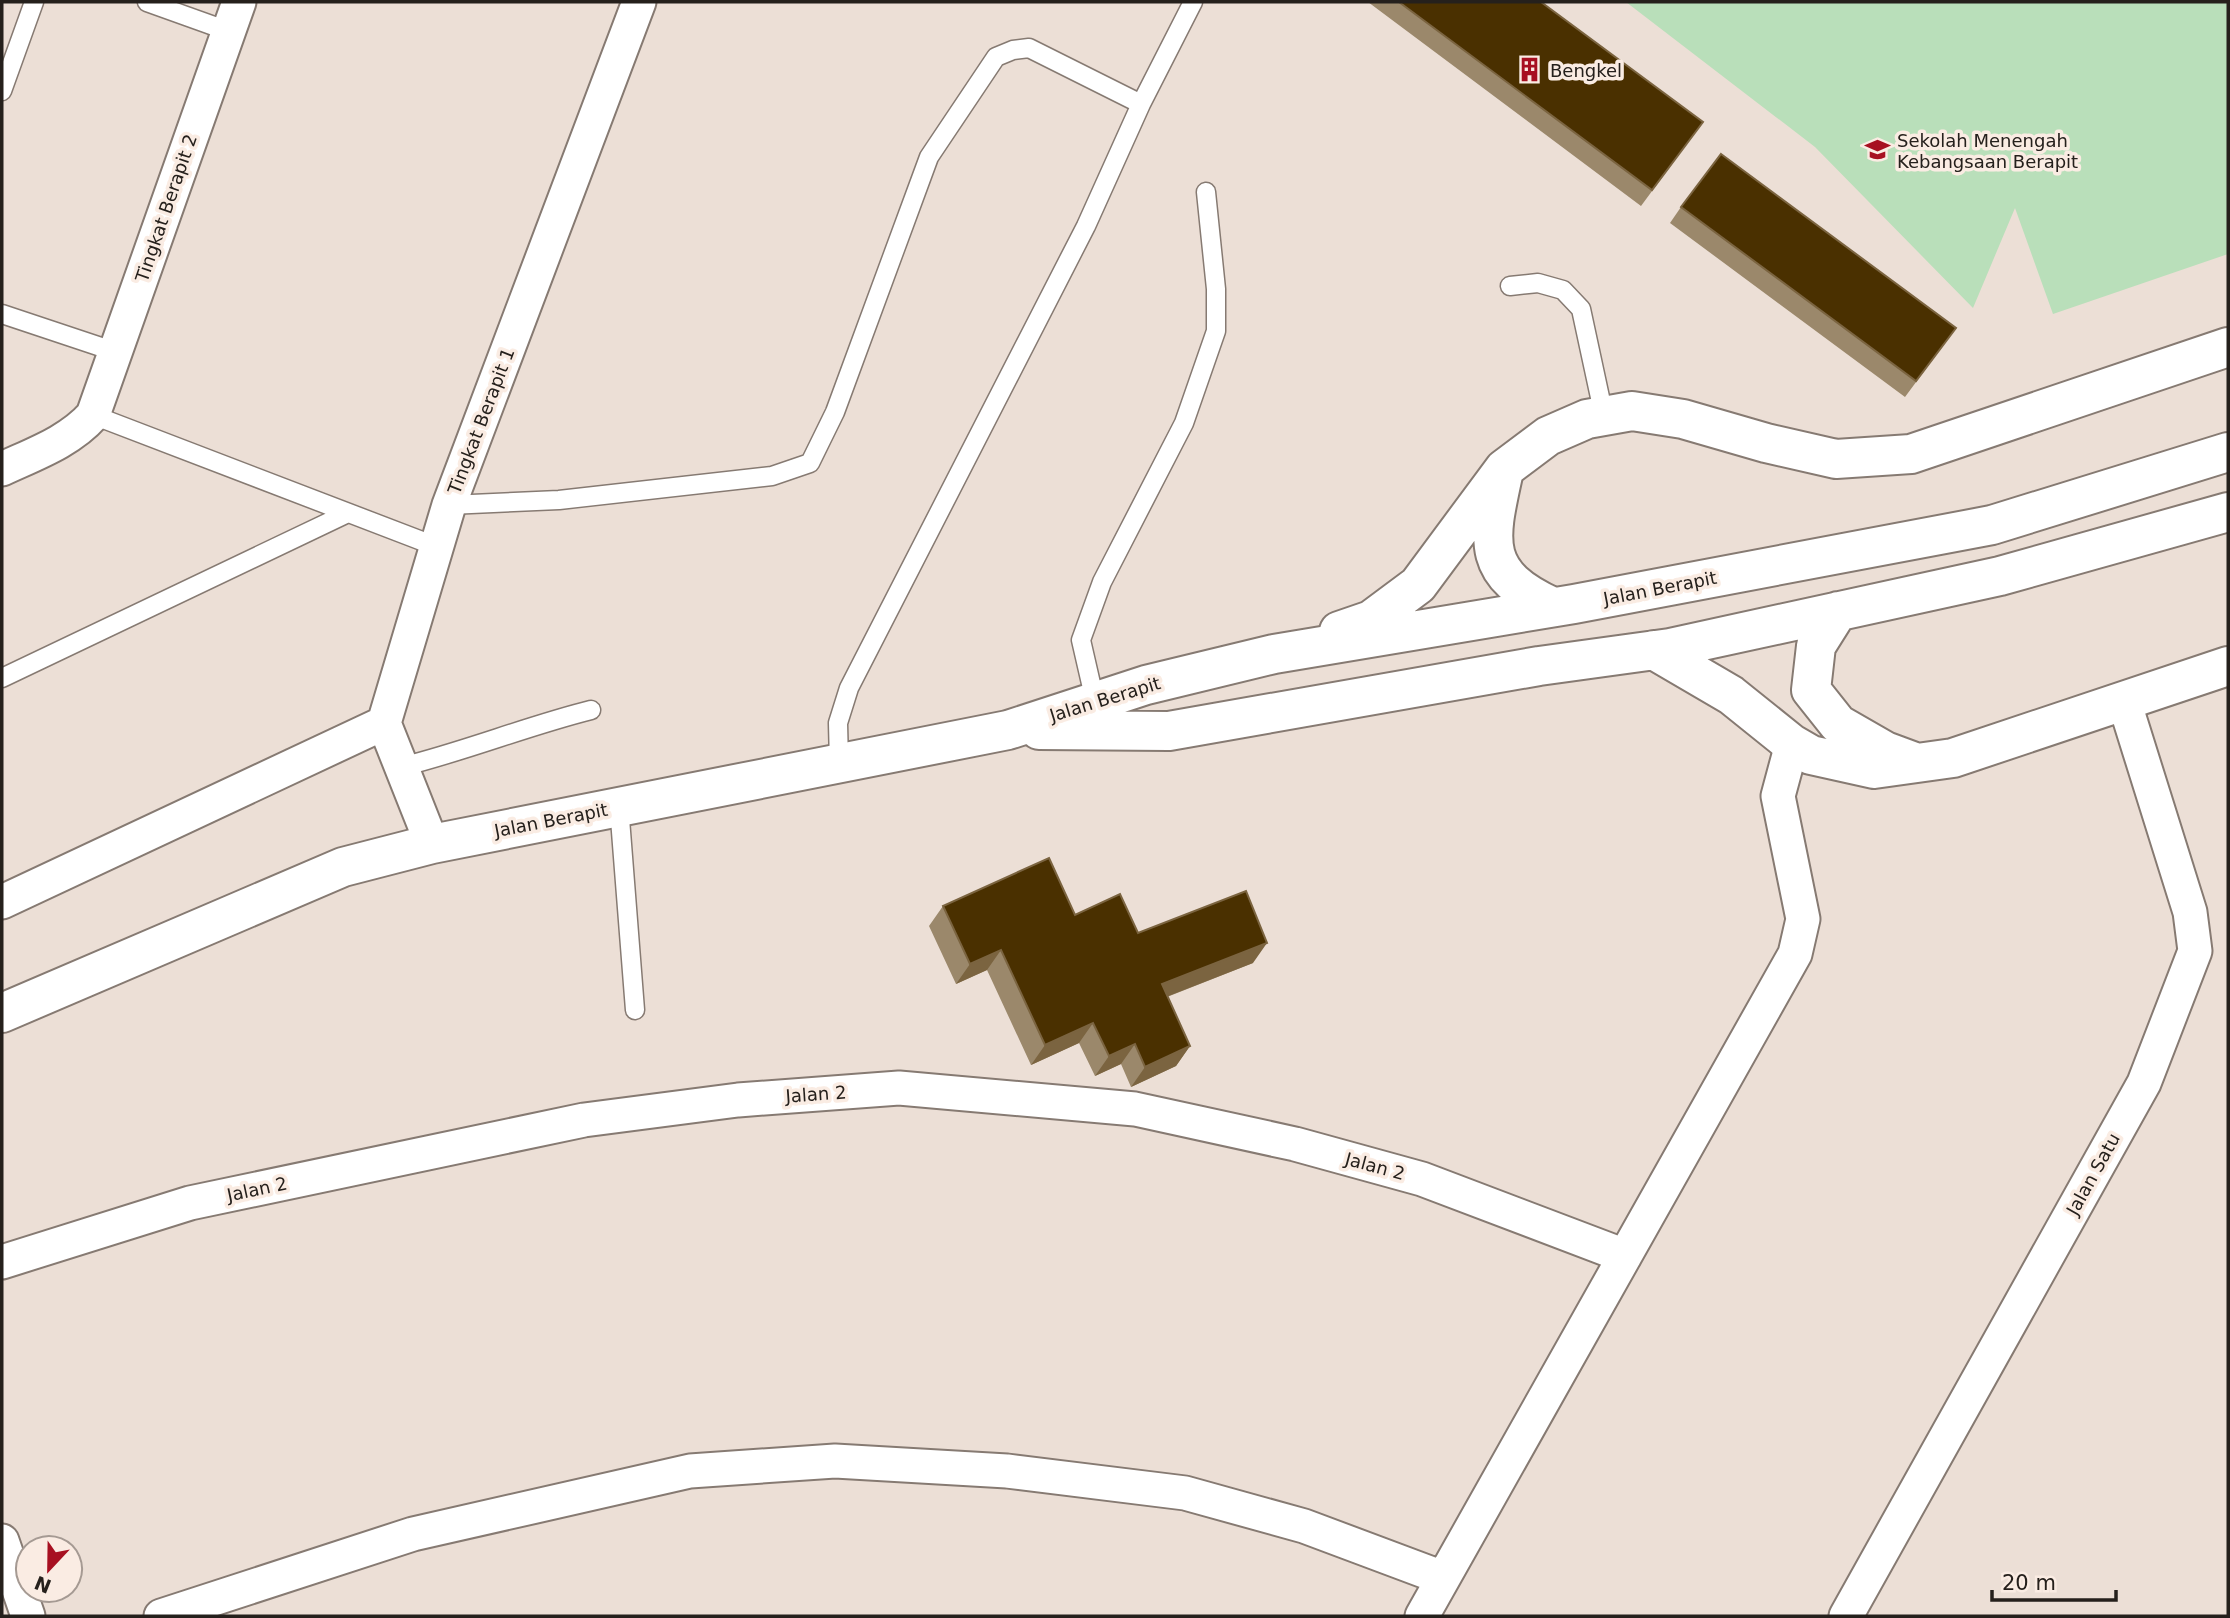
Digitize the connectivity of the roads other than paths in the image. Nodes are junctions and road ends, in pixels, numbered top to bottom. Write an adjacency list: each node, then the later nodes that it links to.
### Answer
1 (34, 2): 6 (lane)
2 (147, 2): 5 (lane)
3 (639, 2): 18 (street, Tingkat Berapit 1)
4 (1194, 2): 7 (lane)
5 (234, 17): 12 (street, Tingkat Berapit 2)
6 (2, 91)
7 (1141, 104): 18 (lane); 34 (lane)
8 (1206, 192): 28 (lane)
9 (1510, 286): 14 (lane)
10 (2, 314): 12 (lane)
11 (2228, 347): 14 (main road)
12 (116, 352): 13 (street, Tingkat Berapit 2)
13 (93, 415): 17 (street); 20 (lane)
14 (1604, 416): 16 (main road)
15 (2228, 452): 22 (main road, Jalan Berapit)
16 (1504, 469): 22 (main road); 25 (main road)
17 (2, 470)
18 (449, 505): 21 (street, Tingkat Berapit 1)
19 (2228, 512): 23 (main road)
20 (348, 513): 21 (lane); 27 (lane)
21 (435, 546): 31 (street, Tingkat Berapit 1)
22 (1553, 607): 25 (main road, Jalan Berapit)
23 (1838, 611): 24 (main road); 35 (main road)
24 (1654, 650): 32 (main road); 33 (main road)
25 (1274, 654): 28 (main road, Jalan Berapit)
26 (2228, 666): 29 (main road)
27 (2, 678)
28 (1095, 701): 32 (main road, Jalan Berapit)
29 (2124, 701): 35 (main road); 49 (street, Jalan Satu)
30 (591, 710): 36 (lane)
31 (384, 723): 36 (street); 39 (street)
32 (1008, 730): 34 (main road, Jalan Berapit)
33 (1792, 744): 35 (main road); 42 (street)
34 (839, 763): 37 (main road, Jalan Berapit)
35 (1917, 763)
36 (401, 768): 38 (street)
37 (619, 806): 38 (main road, Jalan Berapit); 40 (lane)
38 (432, 844): 41 (main road, Jalan Berapit)
39 (2, 902)
40 (635, 1010)
41 (2, 1013)
42 (1625, 1256): 43 (street, Jalan 2); 45 (street)
43 (2, 1262)
44 (2, 1541): 46 (street)
45 (1443, 1578): 47 (street); 48 (street)
46 (28, 1616)
47 (161, 1616)
48 (1422, 1616)
49 (1846, 1616)

